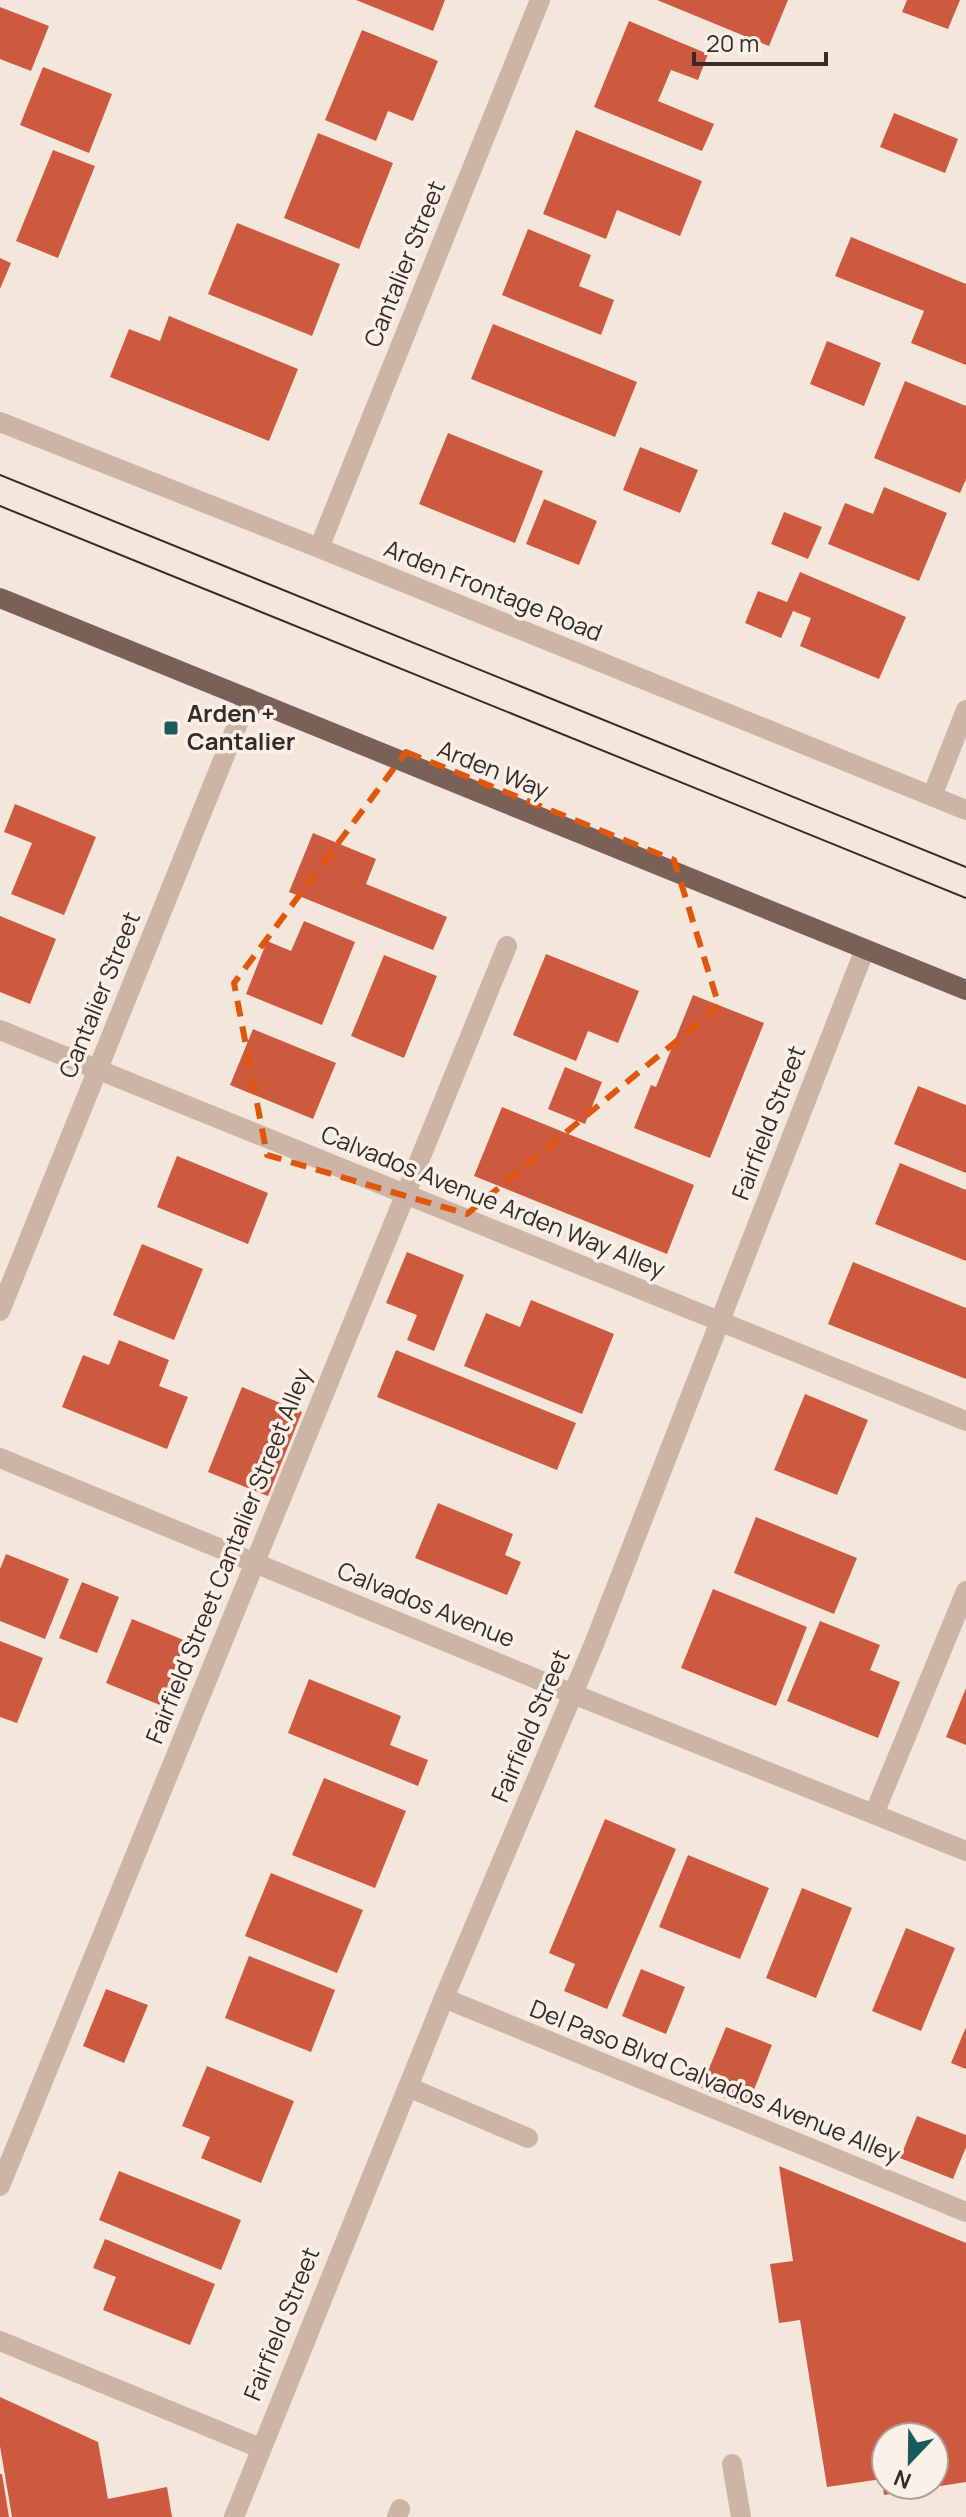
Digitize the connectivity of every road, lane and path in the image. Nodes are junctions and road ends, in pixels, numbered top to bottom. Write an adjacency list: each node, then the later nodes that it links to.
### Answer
1 (540, 0): 3 (street, Cantalier Street)
2 (0, 422): 3 (street, Arden Frontage Road)
3 (319, 548): 7 (street, Arden Frontage Road)
4 (0, 598): 5 (main road, Arden Way)
5 (248, 698): 10 (main road, Arden Way); 13 (street, Cantalier Street)
6 (966, 710): 7 (street)
7 (932, 796): 8 (street, Arden Frontage Road)
8 (966, 810)
9 (507, 946): 14 (street, Fairfield Street Cantalier Street Alley)
10 (865, 949): 11 (main road, Arden Way); 16 (street, Fairfield Street)
11 (966, 990)
12 (0, 1030): 13 (street, Calvados Avenue Arden Way Alley)
13 (97, 1070): 14 (street, Calvados Avenue Arden Way Alley); 15 (street, Cantalier Street)
14 (404, 1194): 16 (street, Calvados Avenue Arden Way Alley); 19 (street, Fairfield Street Cantalier Street Alley)
15 (0, 1311)
16 (719, 1322): 17 (street, Calvados Avenue Arden Way Alley); 21 (street, Fairfield Street)
17 (966, 1421)
18 (0, 1458): 19 (street, Calvados Avenue)
19 (255, 1562): 21 (street, Calvados Avenue); 27 (street, Fairfield Street Cantalier Street Alley)
20 (966, 1591): 22 (street)
21 (573, 1694): 22 (street, Calvados Avenue); 24 (street, Fairfield Street)
22 (874, 1814): 23 (street, Calvados Avenue)
23 (966, 1851)
24 (444, 1998): 25 (street, Fairfield Street); 28 (street, Del Paso Blvd Calvados Avenue Alley)
25 (408, 2087): 26 (street); 30 (street, Fairfield Street)
26 (528, 2138)
27 (0, 2186)
28 (966, 2212)
29 (0, 2341): 30 (street)
30 (260, 2448): 32 (street, Fairfield Street)
31 (732, 2464): 33 (street)
32 (234, 2517)
33 (741, 2517)

